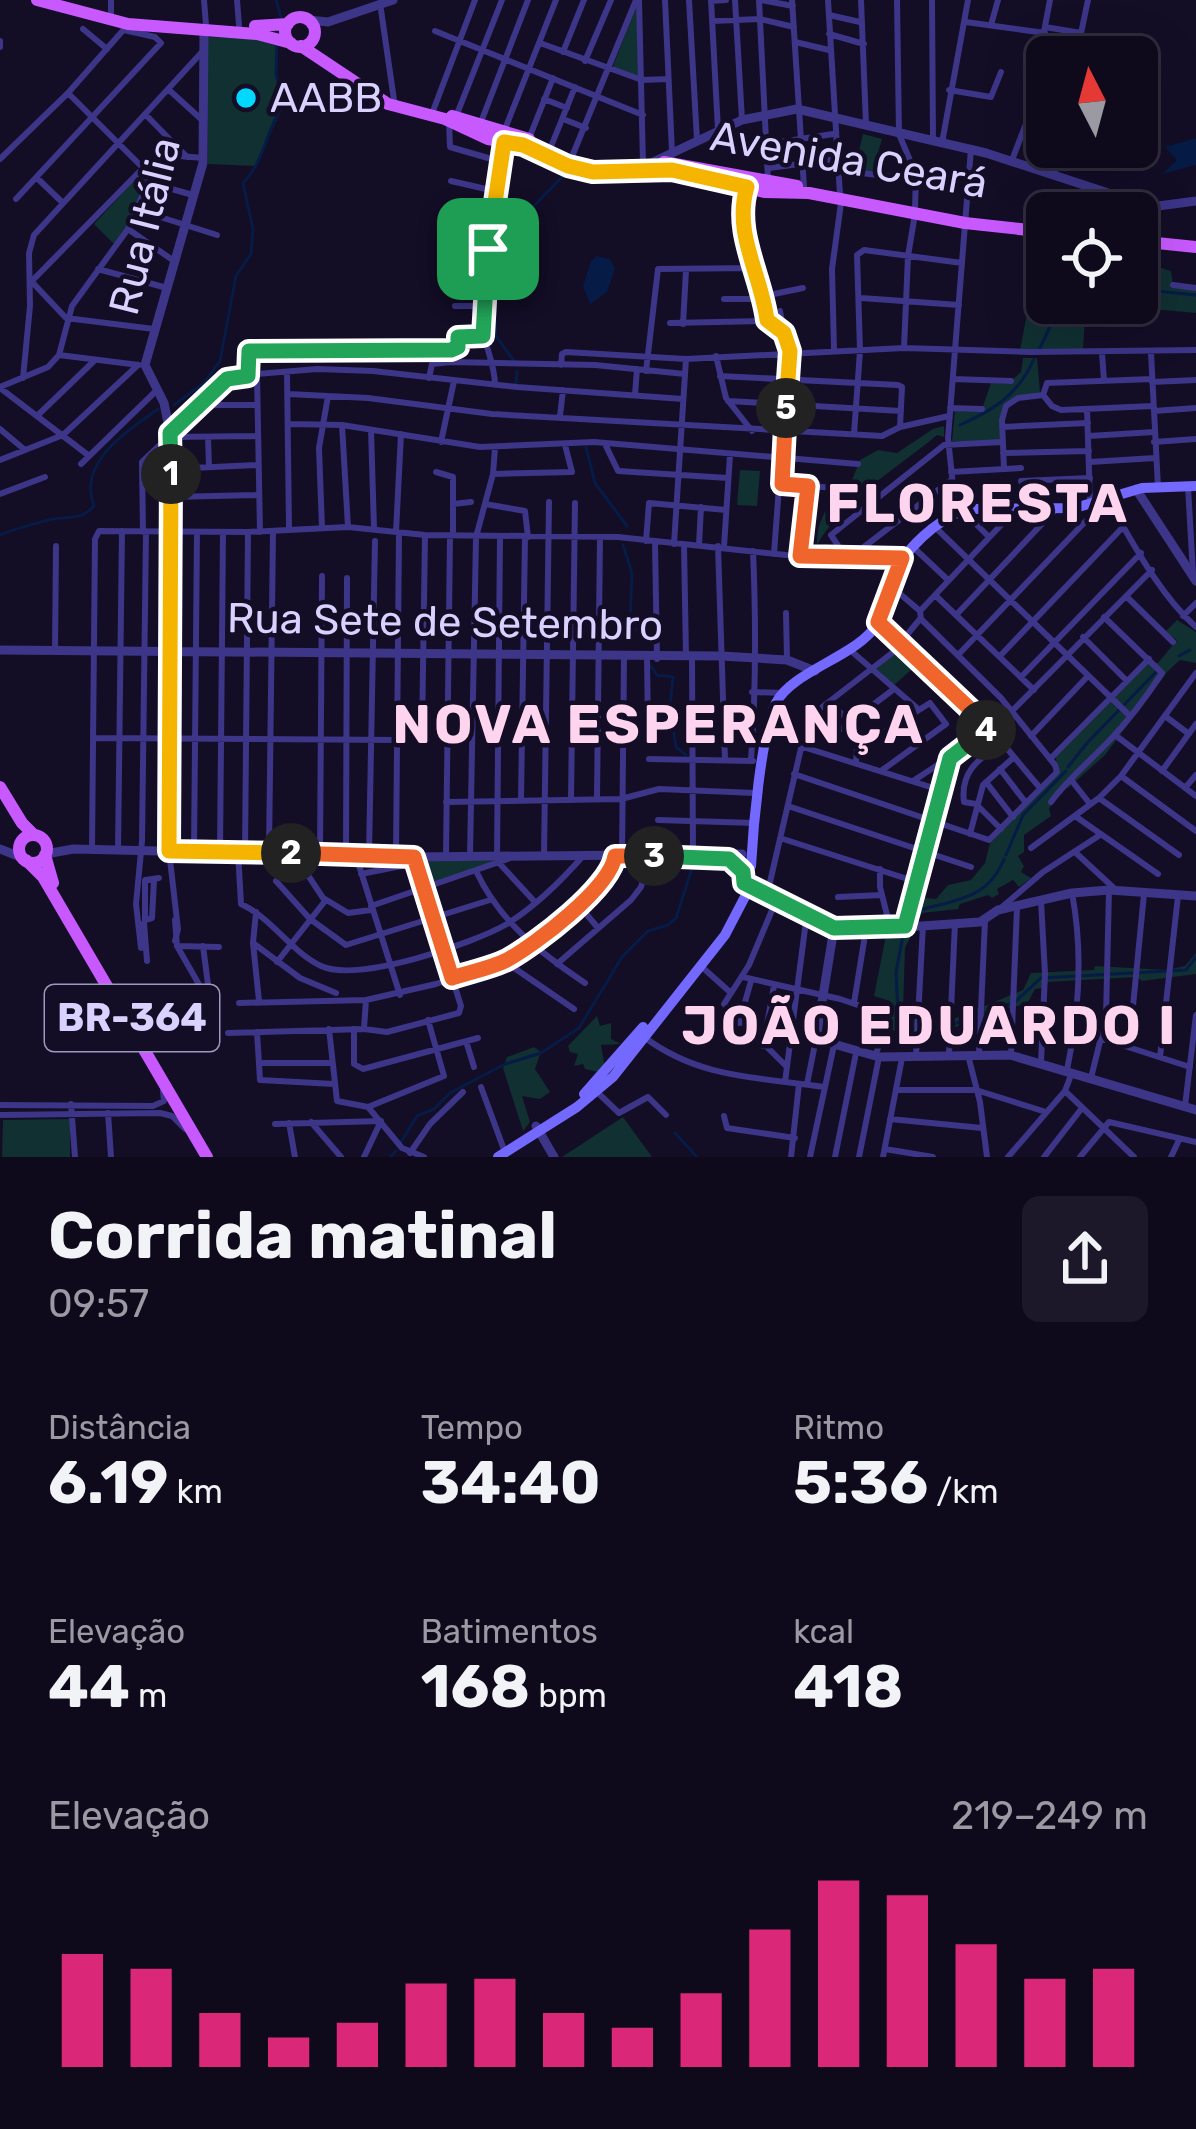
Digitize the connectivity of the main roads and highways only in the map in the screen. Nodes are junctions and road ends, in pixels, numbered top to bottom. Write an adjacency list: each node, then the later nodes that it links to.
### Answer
1 (35, 0): 5 (main road, Avenida Ceará)
2 (52, 0): 3 (main road, Avenida Ceará)
3 (111, 8): 5 (main road, Avenida Ceará)
4 (288, 24): 5 (main road); 6 (main road); 7 (main road)
5 (210, 27): 7 (main road, Avenida Ceará); 8 (main road)
6 (313, 30): 7 (main road); 8 (main road, Avenida Ceará)
7 (296, 45): 9 (main road, Avenida Ceará)
8 (389, 98): 9 (main road, Avenida Ceará)
9 (452, 118): 10 (main road, Avenida Ceará)
10 (503, 138): 11 (main road, Avenida Ceará); 11 (main road, Avenida Ceará)
11 (644, 168): 12 (main road, Avenida Ceará)
12 (763, 181): 13 (main road, Avenida Ceará); 13 (main road, Avenida Ceará)
13 (841, 197): 14 (main road, Avenida Ceará)
14 (1026, 227)
15 (1158, 240): 16 (main road)
16 (1196, 244)
17 (1192, 486): 22 (main road)
18 (0, 791): 19 (main road, BR-364)
19 (15, 817): 20 (main road, BR-364); 21 (main road, BR-364)
20 (43, 846): 21 (main road); 21 (main road); 26 (main road, BR-364)
21 (22, 851): 26 (main road, BR-364)
22 (745, 872): 23 (main road); 23 (main road)
23 (616, 1067): 24 (main road)
24 (605, 1079): 25 (main road); 25 (main road)
25 (536, 1129): 27 (main road)
26 (207, 1153)
27 (498, 1154)

